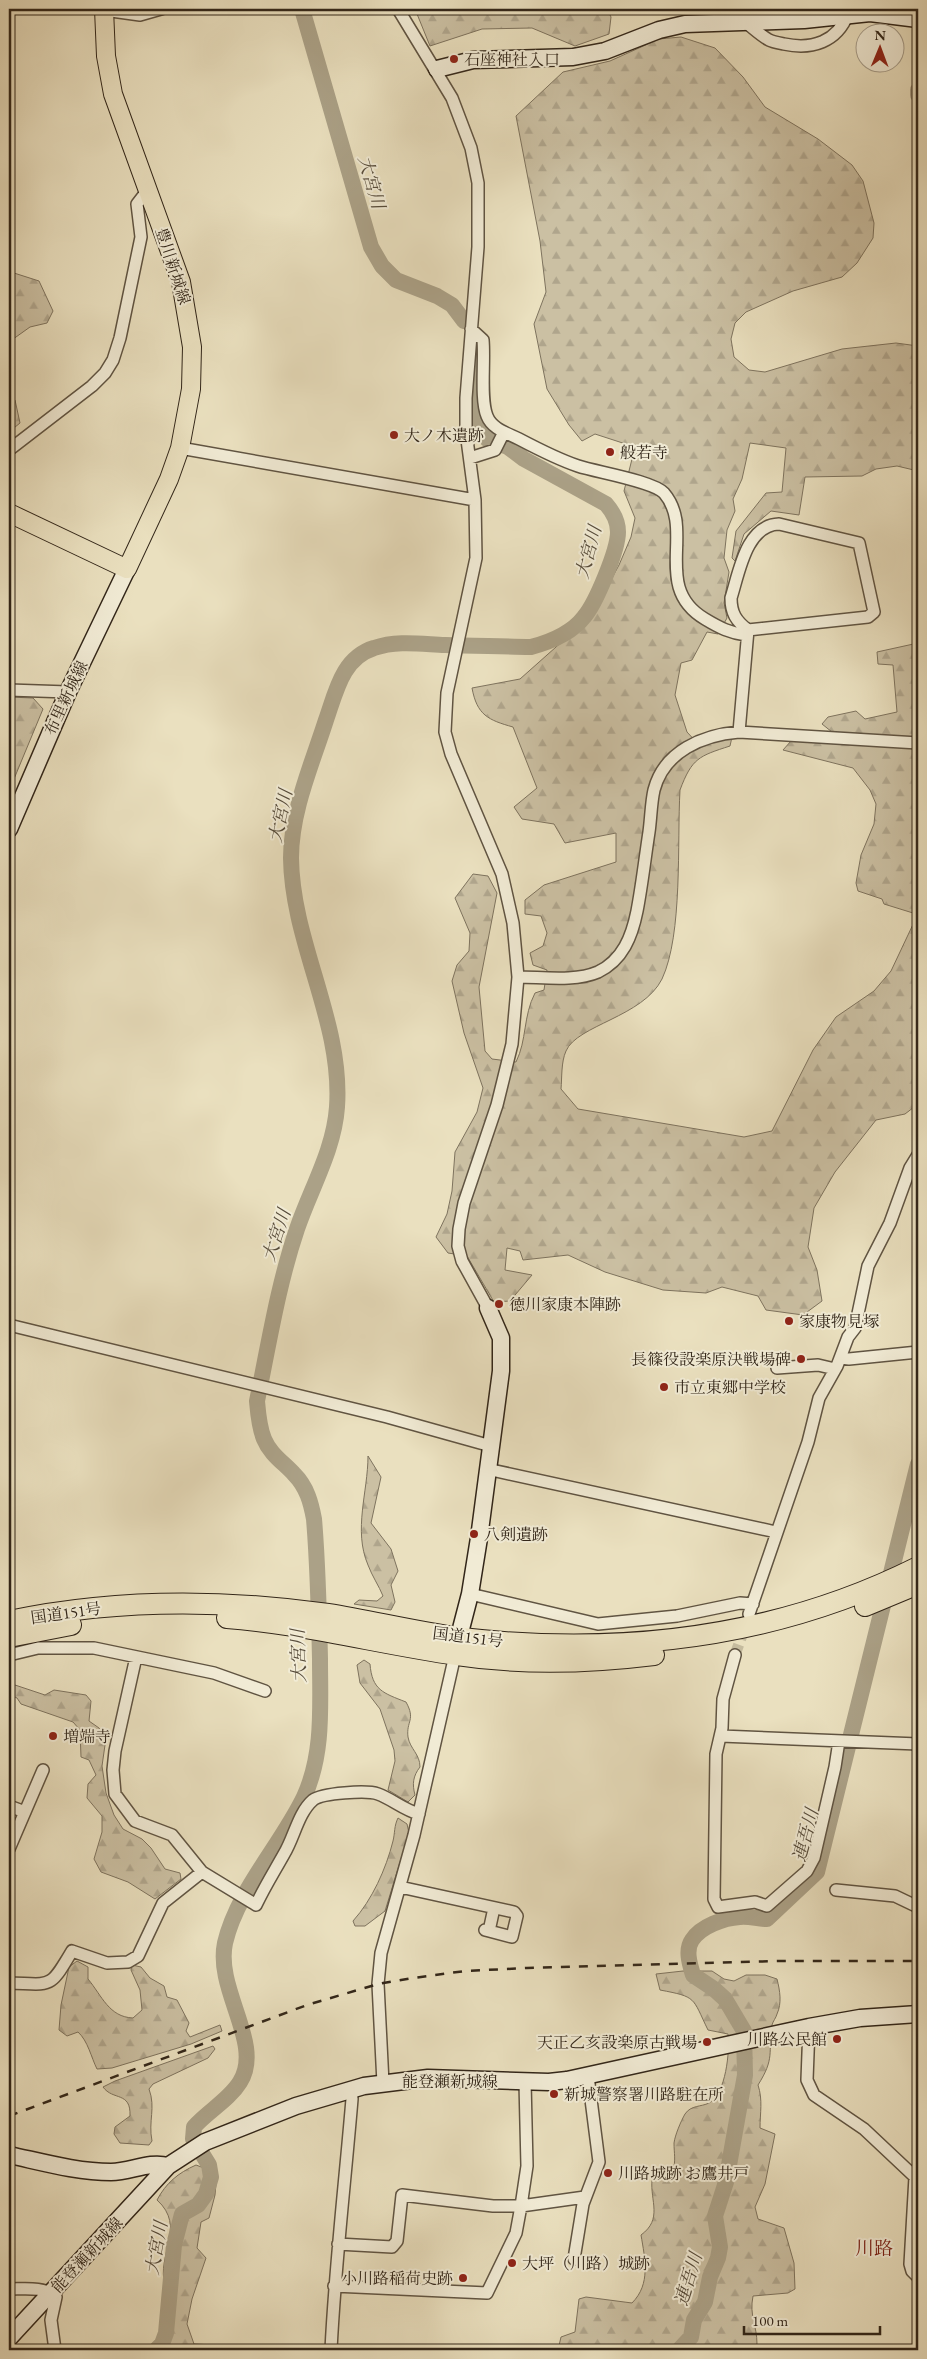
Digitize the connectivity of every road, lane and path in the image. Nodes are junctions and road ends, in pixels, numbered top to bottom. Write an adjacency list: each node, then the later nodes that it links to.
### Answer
1 (104, 9): 2 (street); 8 (main road, 豊川新城線)
2 (161, 9)
3 (398, 9): 7 (street)
4 (848, 14): 5 (main road); 6 (main road); 6 (street)
5 (918, 19)
6 (744, 21): 7 (main road)
7 (436, 69): 9 (street)
8 (147, 191): 11 (main road, 豊川新城線); 12 (street)
9 (471, 329): 10 (street); 13 (street)
10 (503, 434): 13 (street); 17 (street)
11 (180, 448): 14 (street); 16 (main road, 豊川新城線)
12 (9, 450)
13 (470, 458): 14 (street)
14 (475, 500): 23 (street)
15 (9, 512): 16 (main road)
16 (127, 569): 19 (main road, 布里新城線)
17 (747, 633): 17 (street); 20 (street)
18 (9, 690): 19 (street)
19 (68, 692): 22 (main road, 布里新城線)
20 (739, 732): 21 (street); 23 (street)
21 (918, 743)
22 (9, 829)
23 (518, 977): 25 (street)
24 (918, 1155): 28 (street)
25 (488, 1308): 30 (main road)
26 (9, 1326): 30 (street)
27 (918, 1352): 28 (street)
28 (838, 1363): 29 (street); 32 (street)
29 (777, 1368)
30 (491, 1446): 31 (main road)
31 (487, 1469): 32 (street); 34 (main road)
32 (776, 1532): 34 (street)
33 (912, 1578): 38 (highway, 国道151号)
34 (470, 1594): 38 (main road)
35 (303, 1619): 36 (highway, 国道151号); 37 (highway, 国道151号); 38 (highway, 国道151号)
36 (9, 1621)
37 (9, 1637)
38 (457, 1646): 49 (street)
39 (9, 1654): 41 (street)
40 (735, 1655): 43 (street)
41 (136, 1657): 42 (street); 51 (street)
42 (265, 1691)
43 (721, 1736): 44 (street); 44 (street)
44 (841, 1741): 45 (street)
45 (918, 1744)
46 (43, 1770): 48 (street)
47 (9, 1806): 48 (street)
48 (25, 1812): 50 (street)
49 (419, 1814): 51 (street); 52 (street)
50 (9, 1849)
51 (202, 1872): 56 (street)
52 (400, 1887): 55 (street); 61 (street)
53 (836, 1890): 54 (street)
54 (918, 1907)
55 (494, 1908): 55 (street)
56 (9, 1983)
57 (918, 2014): 58 (main road, 能登瀬新城線)
58 (809, 2027): 59 (main road, 能登瀬新城線); 65 (street)
59 (588, 2076): 60 (main road, 能登瀬新城線); 66 (street)
60 (525, 2082): 61 (main road, 能登瀬新城線); 67 (street)
61 (383, 2083): 62 (main road, 能登瀬新城線)
62 (350, 2088): 64 (main road, 能登瀬新城線); 68 (street)
63 (9, 2155): 64 (main road)
64 (168, 2166): 73 (main road, 能登瀬新城線)
65 (917, 2176): 70 (street)
66 (585, 2196): 67 (street); 69 (street)
67 (521, 2206): 68 (street); 71 (street)
68 (338, 2244): 71 (street)
69 (574, 2259)
70 (918, 2277)
71 (334, 2286): 76 (street)
72 (9, 2289): 73 (street)
73 (52, 2292): 74 (main road, 能登瀬新城線); 75 (street)
74 (9, 2338)
75 (55, 2350)
76 (331, 2350)

